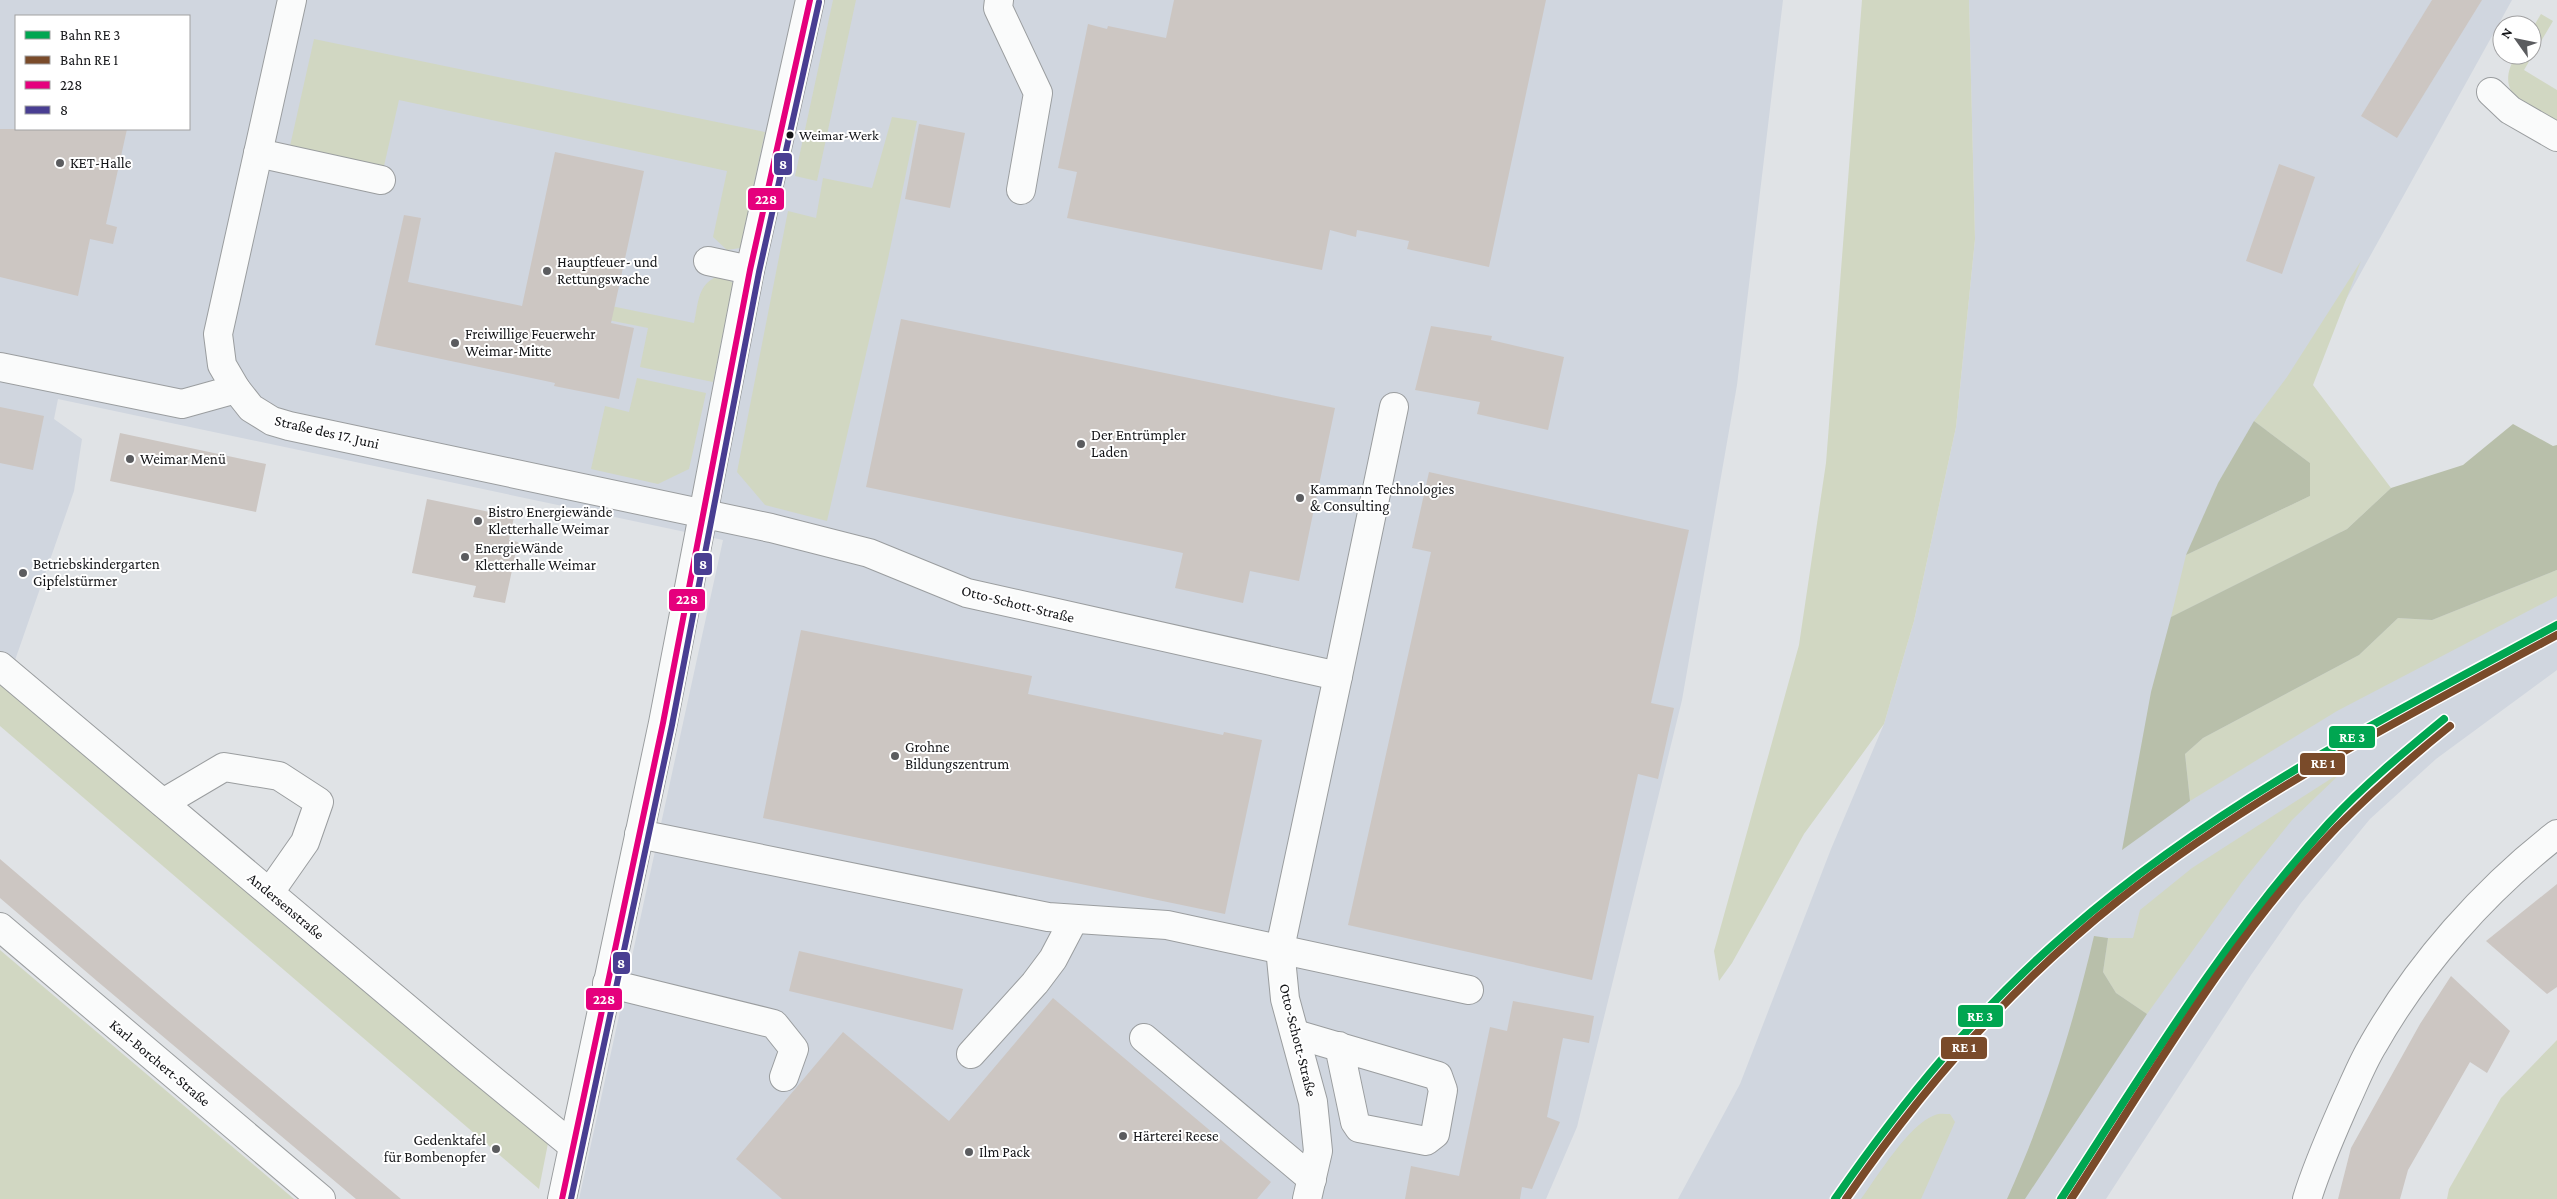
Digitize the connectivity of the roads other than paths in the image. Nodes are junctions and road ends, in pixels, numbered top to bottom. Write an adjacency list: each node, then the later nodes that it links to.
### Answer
1 (292, 0): 6 (street, Straße des 17. Juni)
2 (810, 0): 10 (street)
3 (999, 0): 8 (street)
4 (2491, 92): 5 (street)
5 (2557, 137)
6 (258, 153): 7 (street); 12 (street, Straße des 17. Juni)
7 (382, 180)
8 (1021, 190)
9 (708, 261): 10 (street)
10 (750, 270): 14 (street)
11 (0, 367): 12 (street)
12 (236, 389): 14 (street, Straße des 17. Juni)
13 (1394, 407): 16 (street, Otto-Schott-Straße)
14 (704, 514): 16 (street, Otto-Schott-Straße); 18 (street)
15 (0, 666): 17 (street, Andersenstraße)
16 (1338, 676): 23 (street, Otto-Schott-Straße)
17 (164, 803): 20 (street, Andersenstraße); 20 (street)
18 (639, 834): 21 (street); 24 (street)
19 (2557, 834): 35 (street)
20 (270, 892): 31 (street, Andersenstraße)
21 (1074, 919): 23 (street); 29 (street)
22 (0, 927): 33 (street, Karl-Borchert-Straße)
23 (1280, 948): 25 (street); 26 (street, Otto-Schott-Straße)
24 (607, 983): 30 (street); 31 (street)
25 (1470, 990)
26 (1295, 1034): 28 (street); 32 (street, Otto-Schott-Straße)
27 (1144, 1038): 32 (street)
28 (1339, 1046)
29 (971, 1054)
30 (784, 1077)
31 (573, 1146): 34 (street)
32 (1310, 1189)
33 (321, 1199)
34 (562, 1199)
35 (2307, 1199)

